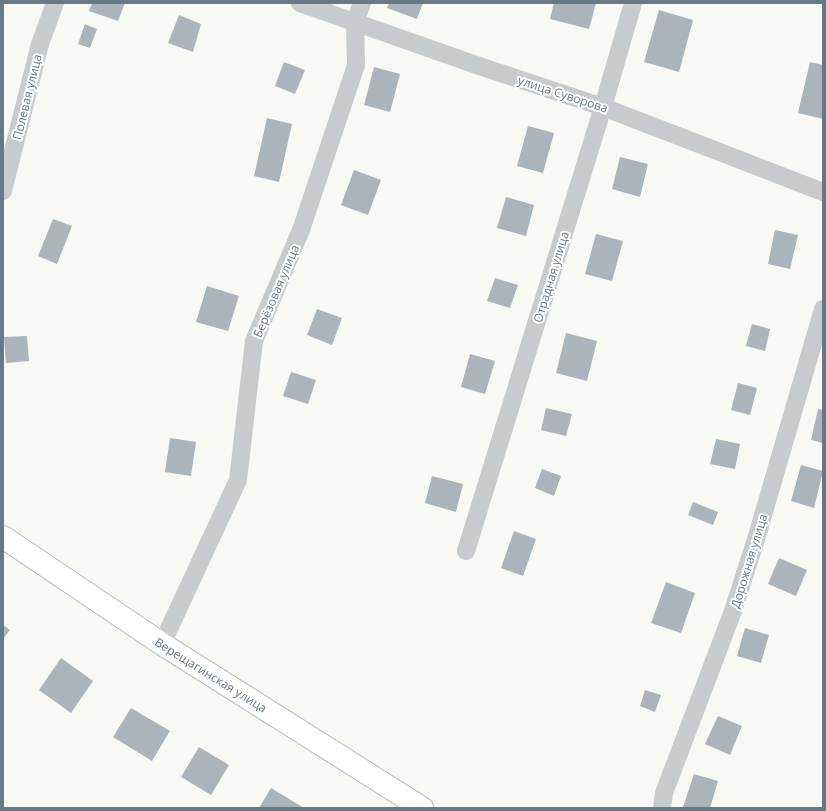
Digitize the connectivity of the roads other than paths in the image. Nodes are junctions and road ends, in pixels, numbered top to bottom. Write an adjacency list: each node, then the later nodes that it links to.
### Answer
1 (55, 3): 7 (street, Полевая улица)
2 (300, 3): 5 (street, улица Суворова)
3 (362, 3): 5 (street, Берёзовая улица)
4 (633, 3): 6 (street, Отрадная улица)
5 (355, 23): 6 (street, улица Суворова); 12 (street, Берёзовая улица)
6 (603, 107): 8 (street, улица Суворова); 11 (street, Отрадная улица)
7 (3, 191)
8 (823, 192)
9 (823, 309): 14 (street, Дорожная улица)
10 (3, 537): 12 (main road, Верещагинская улица)
11 (466, 551)
12 (162, 644): 13 (main road, Верещагинская улица)
13 (422, 808)
14 (662, 808)

